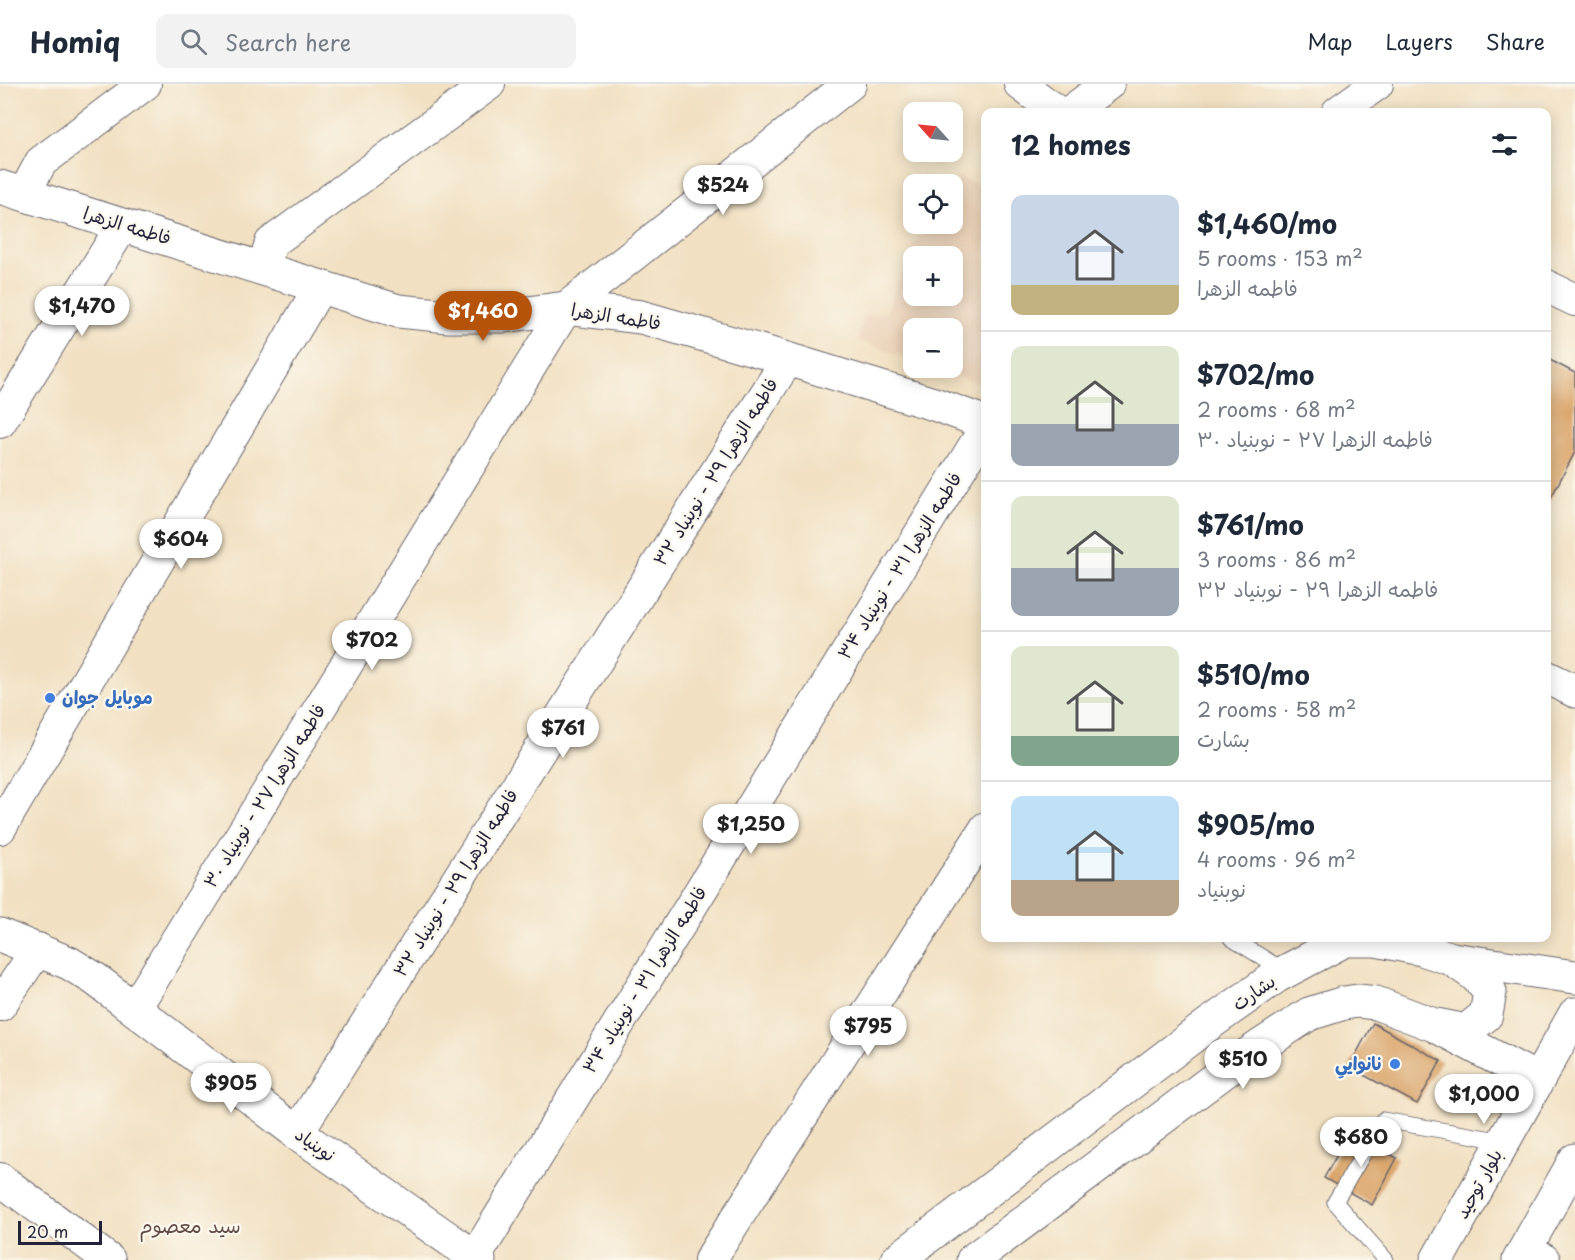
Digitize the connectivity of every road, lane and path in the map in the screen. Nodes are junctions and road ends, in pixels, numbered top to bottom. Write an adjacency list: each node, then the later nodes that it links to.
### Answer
1 (145, 84): 10 (street)
2 (489, 84): 12 (street)
3 (850, 84): 16 (street)
4 (1020, 84): 7 (street)
5 (1108, 84): 8 (street)
6 (1377, 84): 9 (street)
7 (1052, 108)
8 (1075, 108)
9 (1344, 108)
10 (12, 190): 11 (street, فاطمه الزهرا)
11 (123, 225): 12 (street, فاطمه الزهرا); 18 (street)
12 (263, 269): 13 (street, فاطمه الزهرا)
13 (320, 287): 16 (street, فاطمه الزهرا); 23 (street)
14 (1551, 288): 15 (street)
15 (1575, 300)
16 (566, 308): 17 (street, فاطمه الزهرا); 34 (street, فاطمه الزهرا ۲۷ - نوبنیاد ۳۰)
17 (788, 359): 19 (street, فاطمه الزهرا); 38 (street, فاطمه الزهرا ۲۹ - نوبنیاد ۳۲)
18 (0, 422)
19 (981, 423)
20 (981, 433): 43 (street, فاطمه الزهرا ۳۱ - نوبنیاد ۳۴)
21 (1551, 679): 22 (street)
22 (1575, 691)
23 (0, 828)
24 (981, 836): 45 (street)
25 (0, 935): 29 (street, نوبنیاد)
26 (1237, 942): 31 (lane)
27 (1342, 942): 31 (street, بشارت)
28 (1386, 942): 30 (street, بشارت)
29 (38, 949): 33 (street); 34 (street, نوبنیاد)
30 (1452, 959): 32 (street, بشارت); 36 (street)
31 (1286, 972): 46 (street, بشارت)
32 (1575, 977)
33 (0, 1005)
34 (135, 1008): 38 (street, نوبنیاد)
35 (1575, 1014): 37 (street, بلوار توحید)
36 (1434, 1025): 37 (street); 47 (street)
37 (1538, 1080): 39 (street, بلوار توحید)
38 (297, 1133): 43 (street, نوبنیاد)
39 (1504, 1141): 48 (lane); 49 (street, بلوار توحید)
40 (1575, 1160): 42 (street)
41 (0, 1179): 44 (street)
42 (1530, 1256)
43 (477, 1258)
44 (109, 1260)
45 (710, 1260)
46 (897, 1260)
47 (973, 1260)
48 (1386, 1260)
49 (1437, 1260)

